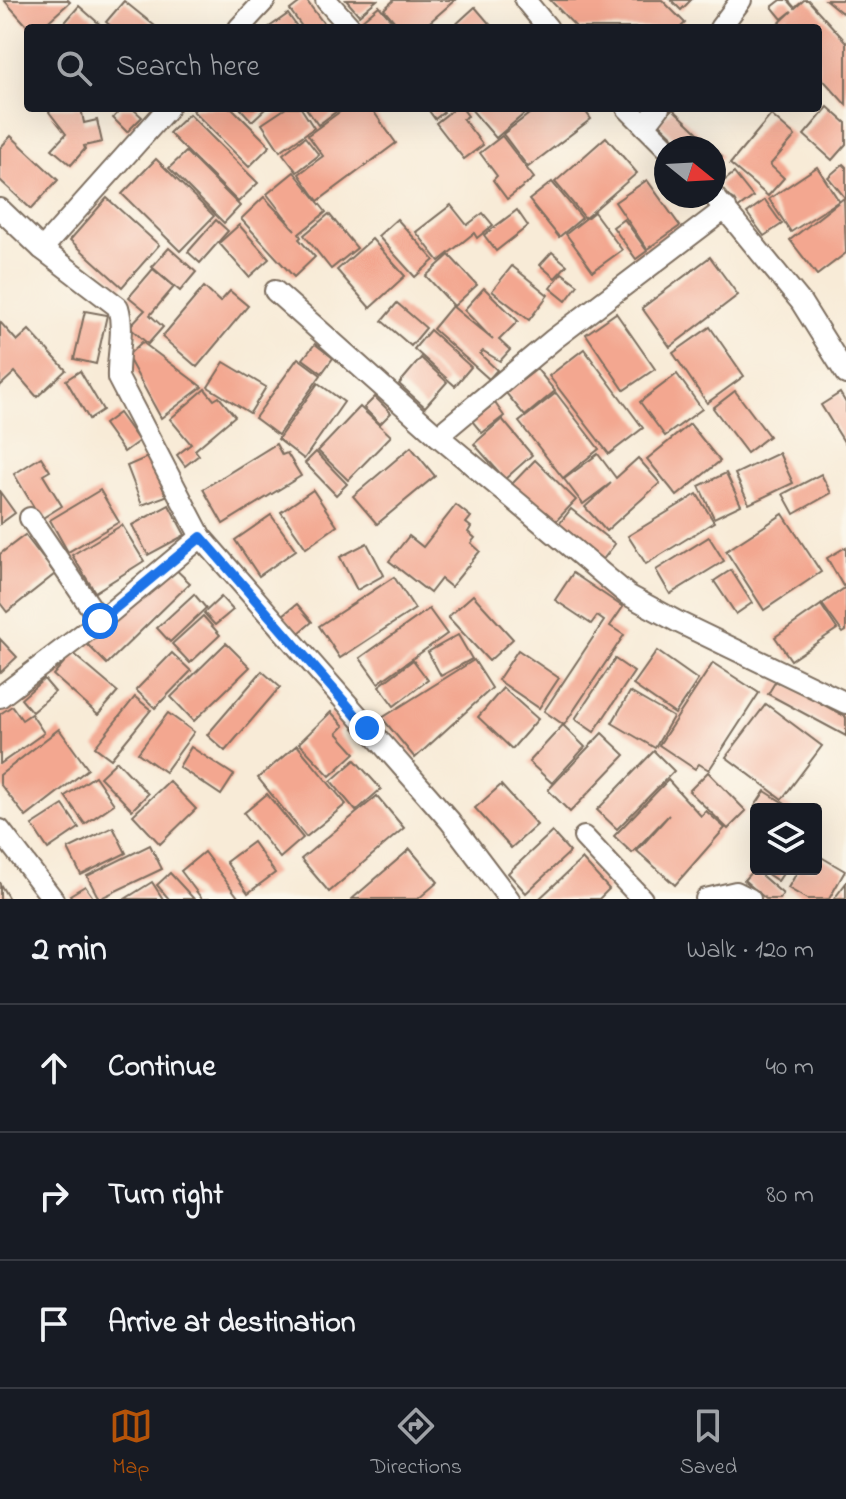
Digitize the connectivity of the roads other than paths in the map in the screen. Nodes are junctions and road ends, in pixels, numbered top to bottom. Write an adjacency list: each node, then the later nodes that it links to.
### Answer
1 (265, 0): 5 (street)
2 (326, 0): 6 (street)
3 (525, 0): 7 (street)
4 (741, 0): 8 (street)
5 (243, 24)
6 (347, 24)
7 (545, 24)
8 (723, 24)
9 (164, 112): 17 (street)
10 (631, 112): 12 (street)
11 (656, 112): 12 (street)
12 (645, 126): 13 (street)
13 (655, 136)
14 (713, 208): 20 (street)
15 (725, 208): 19 (street)
16 (0, 209): 17 (street)
17 (42, 249): 22 (street)
18 (275, 291): 20 (street)
19 (846, 374)
20 (438, 436): 25 (street)
21 (30, 518): 23 (street)
22 (201, 537): 23 (street); 29 (street)
23 (100, 621): 24 (street)
24 (0, 697)
25 (846, 703)
26 (0, 830): 28 (street)
27 (584, 837): 30 (street)
28 (53, 899)
29 (509, 899)
30 (642, 899)
31 (706, 899): 32 (street)
32 (750, 899)

